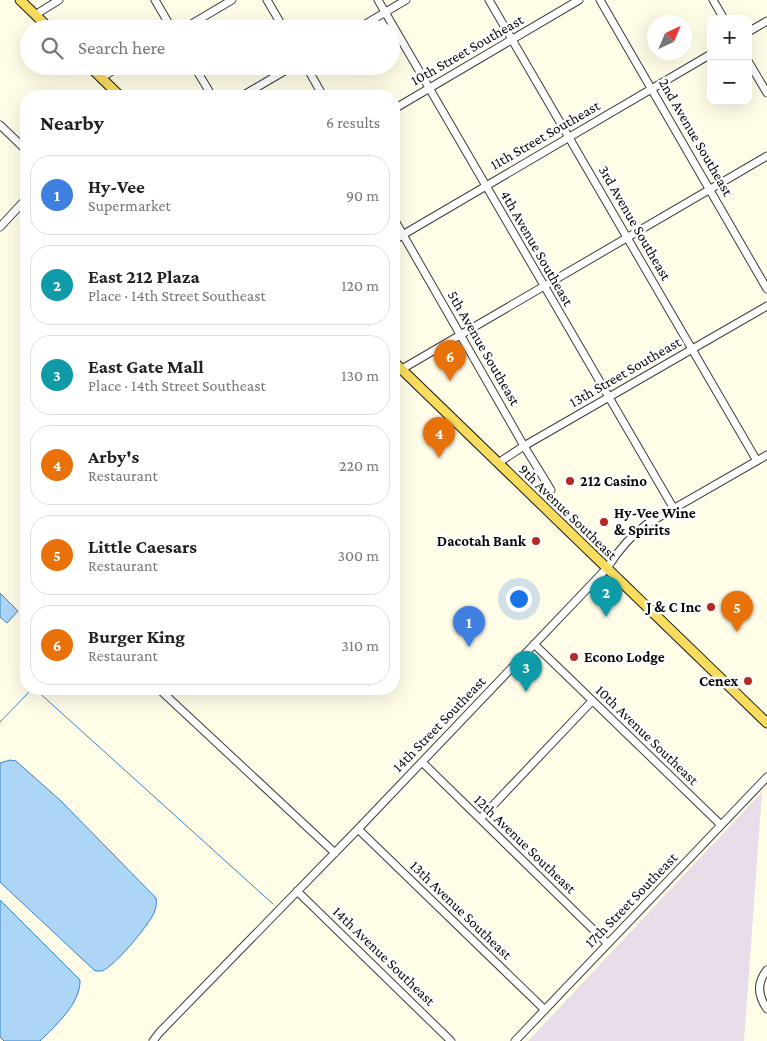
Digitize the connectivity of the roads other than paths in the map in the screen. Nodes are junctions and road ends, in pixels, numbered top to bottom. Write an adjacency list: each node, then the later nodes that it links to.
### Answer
1 (20, 0): 13 (main road)
2 (59, 0): 13 (street)
3 (155, 0): 16 (street)
4 (232, 0): 17 (street)
5 (267, 0): 18 (street)
6 (378, 0): 12 (street, 4th Avenue Southeast)
7 (406, 0): 12 (street)
8 (489, 0): 24 (street, 3rd Avenue Southeast)
9 (580, 0): 24 (street, 10th Street Southeast)
10 (600, 0): 34 (street, 2nd Avenue Southeast)
11 (713, 0): 14 (street)
12 (385, 12): 19 (street); 20 (street, 4th Avenue Southeast)
13 (35, 14): 15 (main road)
14 (722, 15)
15 (41, 20)
16 (167, 20)
17 (198, 20)
18 (279, 20)
19 (372, 20)
20 (390, 20)
21 (767, 21): 22 (street)
22 (752, 30)
23 (400, 38): 33 (street, 4th Avenue Southeast)
24 (512, 40): 33 (street, 10th Street Southeast); 42 (street, 3rd Avenue Southeast)
25 (707, 56): 34 (street, 11th Street Southeast)
26 (752, 68): 39 (street)
27 (98, 75): 32 (main road)
28 (106, 75): 32 (street)
29 (199, 75): 36 (street)
30 (278, 75): 37 (street)
31 (311, 75): 38 (street)
32 (101, 78): 35 (main road)
33 (429, 88): 40 (street, 10th Street Southeast); 45 (street, 4th Avenue Southeast)
34 (652, 89): 42 (street, 11th Street Southeast); 46 (street, 2nd Avenue Southeast)
35 (114, 90)
36 (208, 90)
37 (252, 90)
38 (320, 90)
39 (767, 93)
40 (400, 105)
41 (0, 125): 43 (street)
42 (569, 137): 45 (street, 11th Street Southeast); 52 (street, 3rd Avenue Southeast)
43 (20, 144)
44 (767, 156): 46 (street)
45 (486, 186): 50 (street, 11th Street Southeast); 53 (street, 4th Avenue Southeast)
46 (710, 190): 52 (street); 54 (street, 2nd Avenue Southeast)
47 (20, 205): 48 (street)
48 (0, 227)
49 (400, 230): 50 (street, 5th Avenue Southeast)
50 (403, 235): 51 (street, 11th Street Southeast); 56 (street, 5th Avenue Southeast)
51 (400, 237)
52 (628, 238): 53 (street); 57 (street, 3rd Avenue Southeast)
53 (544, 286): 56 (street); 59 (street, 4th Avenue Southeast)
54 (767, 289)
55 (767, 306): 57 (street, 13th Street Southeast)
56 (461, 335): 58 (street); 60 (street, 5th Avenue Southeast)
57 (692, 349): 59 (street, 13th Street Southeast); 62 (street, 3rd Avenue Southeast)
58 (402, 369): 63 (main road, 9th Avenue Southeast)
59 (609, 397): 60 (street, 13th Street Southeast); 65 (street, 4th Avenue Southeast)
60 (524, 446): 63 (street, 13th Street Southeast); 64 (street, 5th Avenue Southeast)
61 (767, 455): 62 (street, 14th Street Southeast)
62 (757, 461): 65 (street, 14th Street Southeast)
63 (498, 463): 66 (main road, 9th Avenue Southeast)
64 (551, 490)
65 (674, 510): 66 (street, 14th Street Southeast)
66 (607, 568): 67 (street, 14th Street Southeast); 70 (main road, 9th Avenue Southeast)
67 (534, 644): 69 (street, 10th Avenue Southeast); 71 (street, 14th Street Southeast)
68 (165, 695): 76 (street)
69 (592, 701): 73 (street); 74 (street, 10th Avenue Southeast)
70 (767, 723)
71 (422, 762): 73 (street, 12th Avenue Southeast); 75 (street, 14th Street Southeast)
72 (767, 777): 74 (street, 17th Street Southeast)
73 (480, 819): 78 (street, 12th Avenue Southeast)
74 (720, 824): 78 (street, 17th Street Southeast)
75 (358, 829): 76 (street, 14th Street Southeast); 81 (street, 13th Avenue Southeast)
76 (335, 853): 77 (street, 14th Street Southeast)
77 (298, 891): 82 (street, 14th Street Southeast); 83 (street, 14th Avenue Southeast)
78 (608, 944): 81 (street, 17th Street Southeast)
79 (767, 970): 80 (street)
80 (767, 1009)
81 (545, 1010): 84 (street, 17th Street Southeast)
82 (153, 1041)
83 (452, 1041)
84 (515, 1041)

